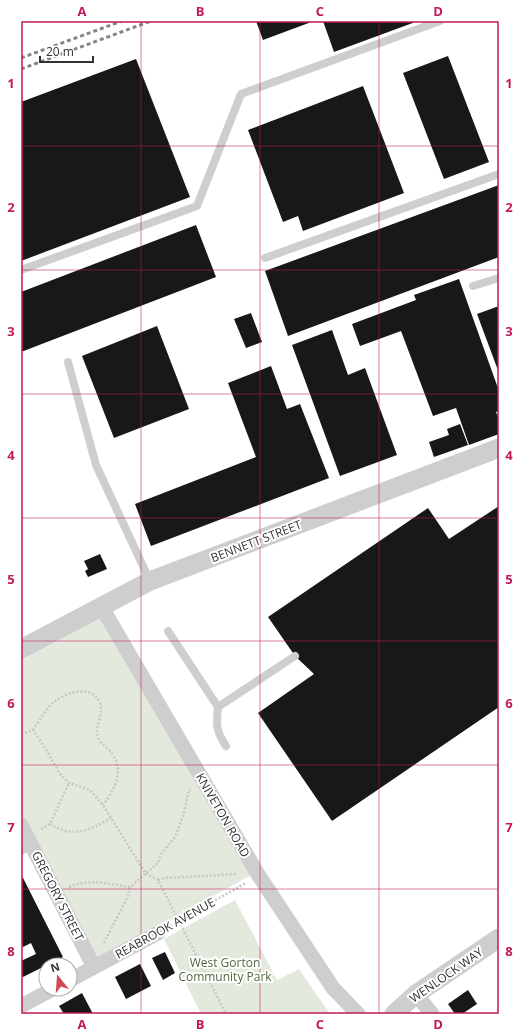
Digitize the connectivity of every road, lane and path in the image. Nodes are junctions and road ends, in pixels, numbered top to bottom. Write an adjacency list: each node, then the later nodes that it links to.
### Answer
1 (440, 21): 4 (lane)
2 (499, 174): 3 (lane)
3 (265, 258)
4 (21, 270)
5 (499, 278): 6 (lane)
6 (473, 286)
7 (68, 362): 9 (lane)
8 (499, 448): 9 (street, BENNETT STREET)
9 (150, 581): 10 (street, BENNETT STREET)
10 (101, 606): 12 (street, BENNETT STREET); 27 (street, KNIVETON ROAD)
11 (168, 631): 14 (lane)
12 (21, 649)
13 (295, 656): 14 (lane)
14 (218, 707): 17 (lane)
15 (33, 730): 16 (path); 18 (path); 20 (path)
16 (21, 734)
17 (226, 746)
18 (69, 783): 20 (path); 22 (path)
19 (192, 789): 25 (path)
20 (103, 805): 21 (path)
21 (111, 818): 22 (path); 25 (path)
22 (50, 824): 24 (path)
23 (21, 825): 24 (street, GREGORY STREET)
24 (30, 843): 35 (street, GREGORY STREET)
25 (146, 874): 28 (path); 29 (path)
26 (237, 874): 28 (path)
27 (259, 876): 31 (path, REABROOK AVENUE); 41 (street, KNIVETON ROAD)
28 (158, 880): 31 (path)
29 (130, 887): 30 (path); 34 (path)
30 (67, 888)
31 (178, 922): 32 (path, REABROOK AVENUE); 40 (path)
32 (158, 933): 35 (street, REABROOK AVENUE)
33 (499, 938): 37 (street, WENLOCK WAY)
34 (102, 947)
35 (94, 967): 36 (street, REABROOK AVENUE)
36 (78, 976)
37 (416, 994): 42 (street, WENLOCK WAY); 43 (street)
38 (41, 997): 39 (street)
39 (25, 1008)
40 (226, 1014)
41 (358, 1014)
42 (394, 1014)
43 (432, 1014)

